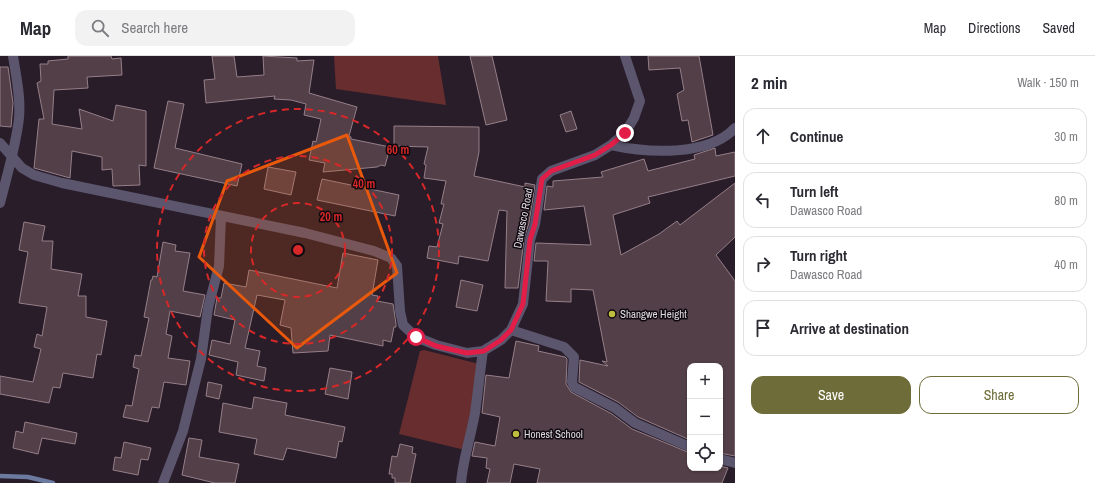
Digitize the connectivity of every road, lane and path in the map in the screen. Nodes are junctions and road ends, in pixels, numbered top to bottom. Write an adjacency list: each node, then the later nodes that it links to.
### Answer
1 (13, 56): 6 (street)
2 (625, 56): 5 (street, Dawasco Road)
3 (735, 128): 5 (street)
4 (0, 143): 6 (street)
5 (611, 145): 9 (street, Dawasco Road)
6 (12, 156): 7 (street); 8 (street)
7 (0, 203)
8 (221, 216): 10 (street); 14 (street)
9 (511, 330): 10 (street, Dawasco Road); 11 (street)
10 (484, 351): 15 (street)
11 (687, 446)
12 (723, 461): 13 (street)
13 (735, 463)
14 (163, 483)
15 (460, 483)

